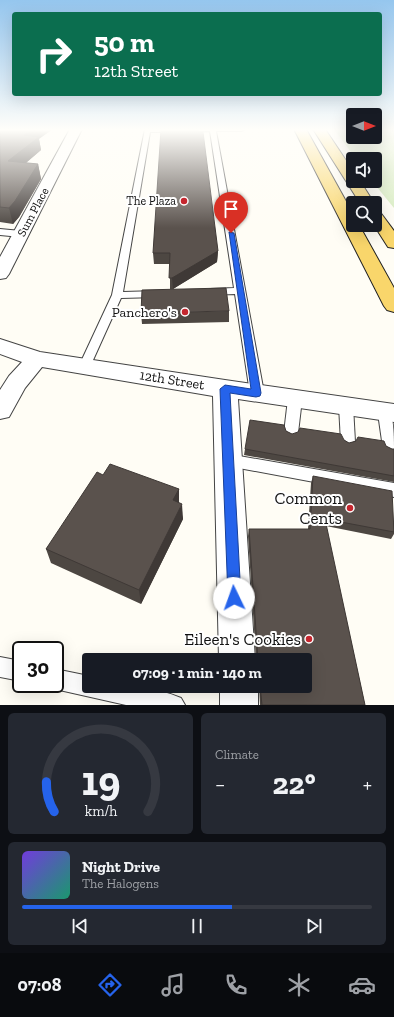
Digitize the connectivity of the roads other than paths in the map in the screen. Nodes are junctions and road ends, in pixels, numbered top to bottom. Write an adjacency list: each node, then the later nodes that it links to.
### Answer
1 (59, 162): 9 (street, Sum Place)
2 (141, 162): 15 (lane)
3 (218, 162): 12 (lane)
4 (317, 162): 16 (main road)
5 (340, 162): 6 (main road)
6 (362, 196)
7 (382, 225): 10 (main road)
8 (0, 232): 9 (lane)
9 (21, 234): 11 (street, Sum Place)
10 (394, 243)
11 (2, 266)
12 (240, 291): 13 (lane); 21 (lane)
13 (202, 292)
14 (171, 293): 15 (lane)
15 (117, 295): 19 (lane)
16 (394, 306)
17 (0, 346): 18 (street, 12th Street)
18 (37, 359): 19 (street, 12th Street); 24 (street)
19 (85, 366): 20 (street, 12th Street)
20 (225, 389): 21 (street, 12th Street); 29 (street)
21 (256, 393): 22 (street, 12th Street)
22 (295, 399): 23 (street, 12th Street); 26 (lane)
23 (346, 406): 25 (street, 12th Street); 27 (lane)
24 (0, 410)
25 (390, 413): 28 (lane)
26 (291, 433)
27 (348, 442)
28 (390, 448)
29 (228, 460): 30 (lane); 31 (street)
30 (394, 490)
31 (237, 653)
32 (0, 667): 33 (lane)
33 (12, 669)
34 (64, 681): 36 (lane)
35 (238, 693): 37 (street)
36 (174, 705)
37 (239, 705)

